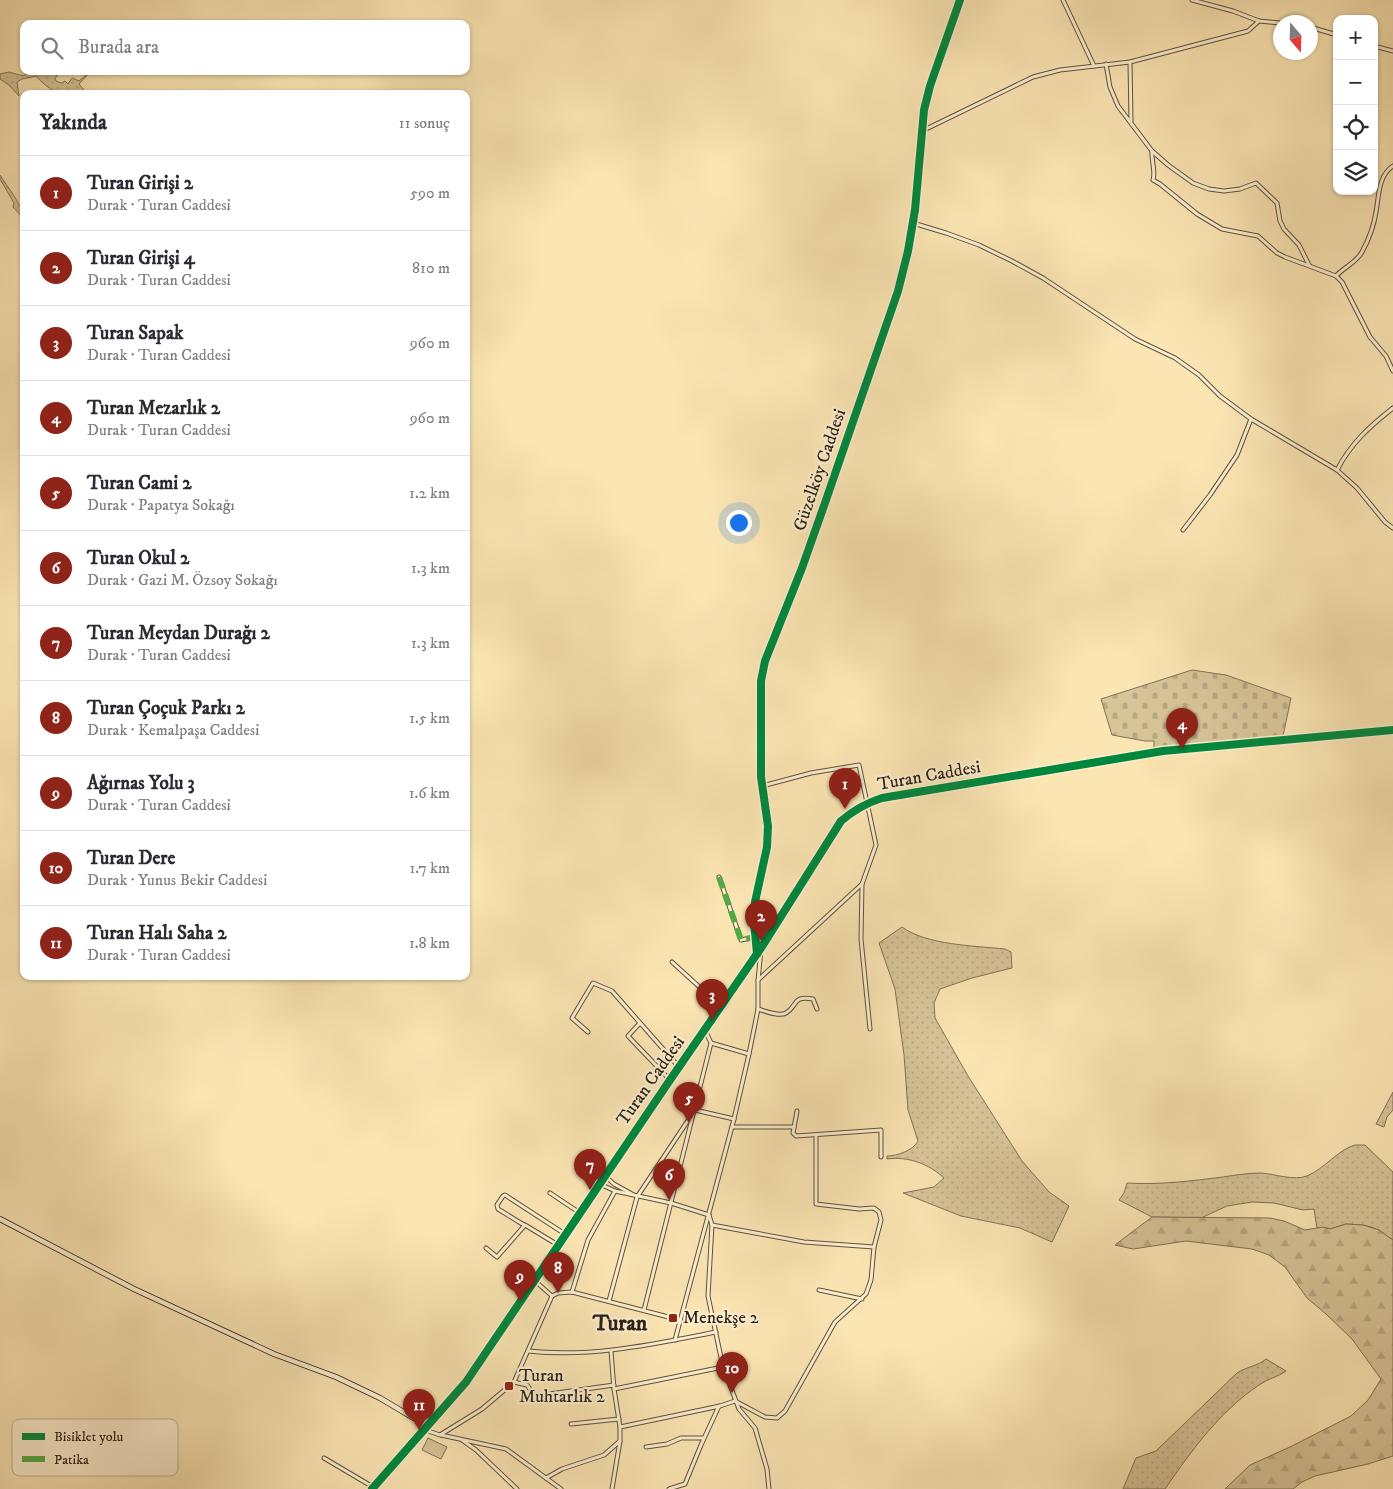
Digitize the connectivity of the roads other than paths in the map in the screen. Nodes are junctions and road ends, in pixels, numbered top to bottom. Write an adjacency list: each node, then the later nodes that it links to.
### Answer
1 (960, 0): 14 (street, Güzelköy Caddesi)
2 (1063, 0): 12 (street)
3 (1192, 0): 4 (street)
4 (1259, 21): 5 (street); 10 (street)
5 (1273, 23)
6 (1318, 29): 7 (street)
7 (1333, 34)
8 (1378, 47): 9 (street)
9 (1393, 51)
10 (1130, 62): 11 (street); 13 (street)
11 (1106, 64): 12 (street); 13 (street)
12 (1094, 66): 14 (street)
13 (1131, 121): 15 (street)
14 (922, 131): 17 (street, Güzelköy Caddesi)
15 (1152, 151): 18 (street); 18 (street)
16 (1393, 166): 19 (street)
17 (913, 224): 22 (street); 27 (street, Güzelköy Caddesi)
18 (1309, 266): 19 (street)
19 (1336, 276): 20 (street)
20 (1393, 371)
21 (1393, 408): 23 (street)
22 (1251, 419): 23 (street); 25 (street)
23 (1337, 470): 24 (street)
24 (1393, 528)
25 (1183, 530)
26 (1393, 730): 28 (street, Turan Caddesi)
27 (762, 786): 28 (street); 31 (street, Güzelköy Caddesi)
28 (867, 803): 30 (street); 32 (street, Turan Caddesi)
29 (719, 877): 31 (street)
30 (862, 884): 35 (street); 40 (street)
31 (755, 937): 33 (street, Güzelköy Caddesi)
32 (761, 948): 33 (street, Turan Caddesi); 35 (street)
33 (757, 954): 36 (street, Turan Caddesi)
34 (672, 962): 36 (street)
35 (758, 981): 38 (street)
36 (721, 1004): 41 (street, Turan Caddesi)
37 (817, 1008): 38 (street)
38 (758, 1009): 44 (street)
39 (640, 1023): 42 (street); 45 (street); 46 (street)
40 (870, 1029)
41 (705, 1030): 43 (street); 45 (street, Turan Caddesi)
42 (588, 1032)
43 (711, 1043): 44 (street); 47 (street)
44 (749, 1054): 49 (street)
45 (679, 1067): 46 (street, Turan Caddesi)
46 (670, 1080): 54 (street, Turan Caddesi)
47 (695, 1110): 49 (street); 58 (street); 59 (street)
48 (797, 1111): 51 (street)
49 (734, 1119): 50 (street)
50 (732, 1127): 51 (street); 61 (street)
51 (794, 1127): 52 (street)
52 (816, 1135): 53 (street); 67 (street)
53 (881, 1157)
54 (605, 1176): 55 (street, Turan Caddesi); 58 (street)
55 (599, 1184): 56 (street); 60 (street, Turan Caddesi)
56 (615, 1191): 58 (street); 71 (street)
57 (550, 1193): 60 (street)
58 (637, 1197): 59 (street); 74 (street)
59 (671, 1203): 61 (street); 75 (street)
60 (580, 1213): 65 (street, Turan Caddesi)
61 (709, 1215): 64 (street); 76 (street)
62 (0, 1219): 88 (street)
63 (524, 1225): 65 (street); 66 (street); 68 (street)
64 (712, 1225): 67 (street); 77 (street)
65 (565, 1234): 66 (street, Turan Caddesi)
66 (558, 1245): 69 (street, Turan Caddesi)
67 (874, 1246): 73 (street)
68 (486, 1248)
69 (534, 1280): 72 (street); 88 (street, Turan Caddesi)
70 (818, 1290): 73 (street)
71 (572, 1292): 72 (street); 74 (street)
72 (552, 1296): 79 (street)
73 (862, 1299): 84 (street)
74 (609, 1301): 75 (street)
75 (644, 1310): 76 (street)
76 (680, 1320): 78 (street)
77 (716, 1332): 78 (street); 81 (street)
78 (675, 1340): 80 (street)
79 (528, 1351): 80 (street); 82 (street)
80 (611, 1351): 83 (street)
81 (723, 1367): 83 (street); 84 (street)
82 (514, 1382): 83 (street); 90 (street)
83 (614, 1387): 86 (street)
84 (735, 1400): 85 (street); 102 (street)
85 (720, 1406): 89 (street); 91 (street)
86 (619, 1419): 87 (street); 89 (street)
87 (571, 1424)
88 (426, 1428): 90 (street); 97 (street, Turan Caddesi)
89 (620, 1428): 93 (street)
90 (440, 1435): 92 (street)
91 (704, 1438): 94 (street); 101 (street)
92 (461, 1439): 96 (street); 98 (street)
93 (620, 1441): 96 (street); 100 (street)
94 (646, 1447)
95 (324, 1458): 97 (street)
96 (546, 1478): 99 (street)
97 (372, 1488)
98 (518, 1489)
99 (561, 1489)
100 (612, 1489)
101 (669, 1489)
102 (769, 1489)

